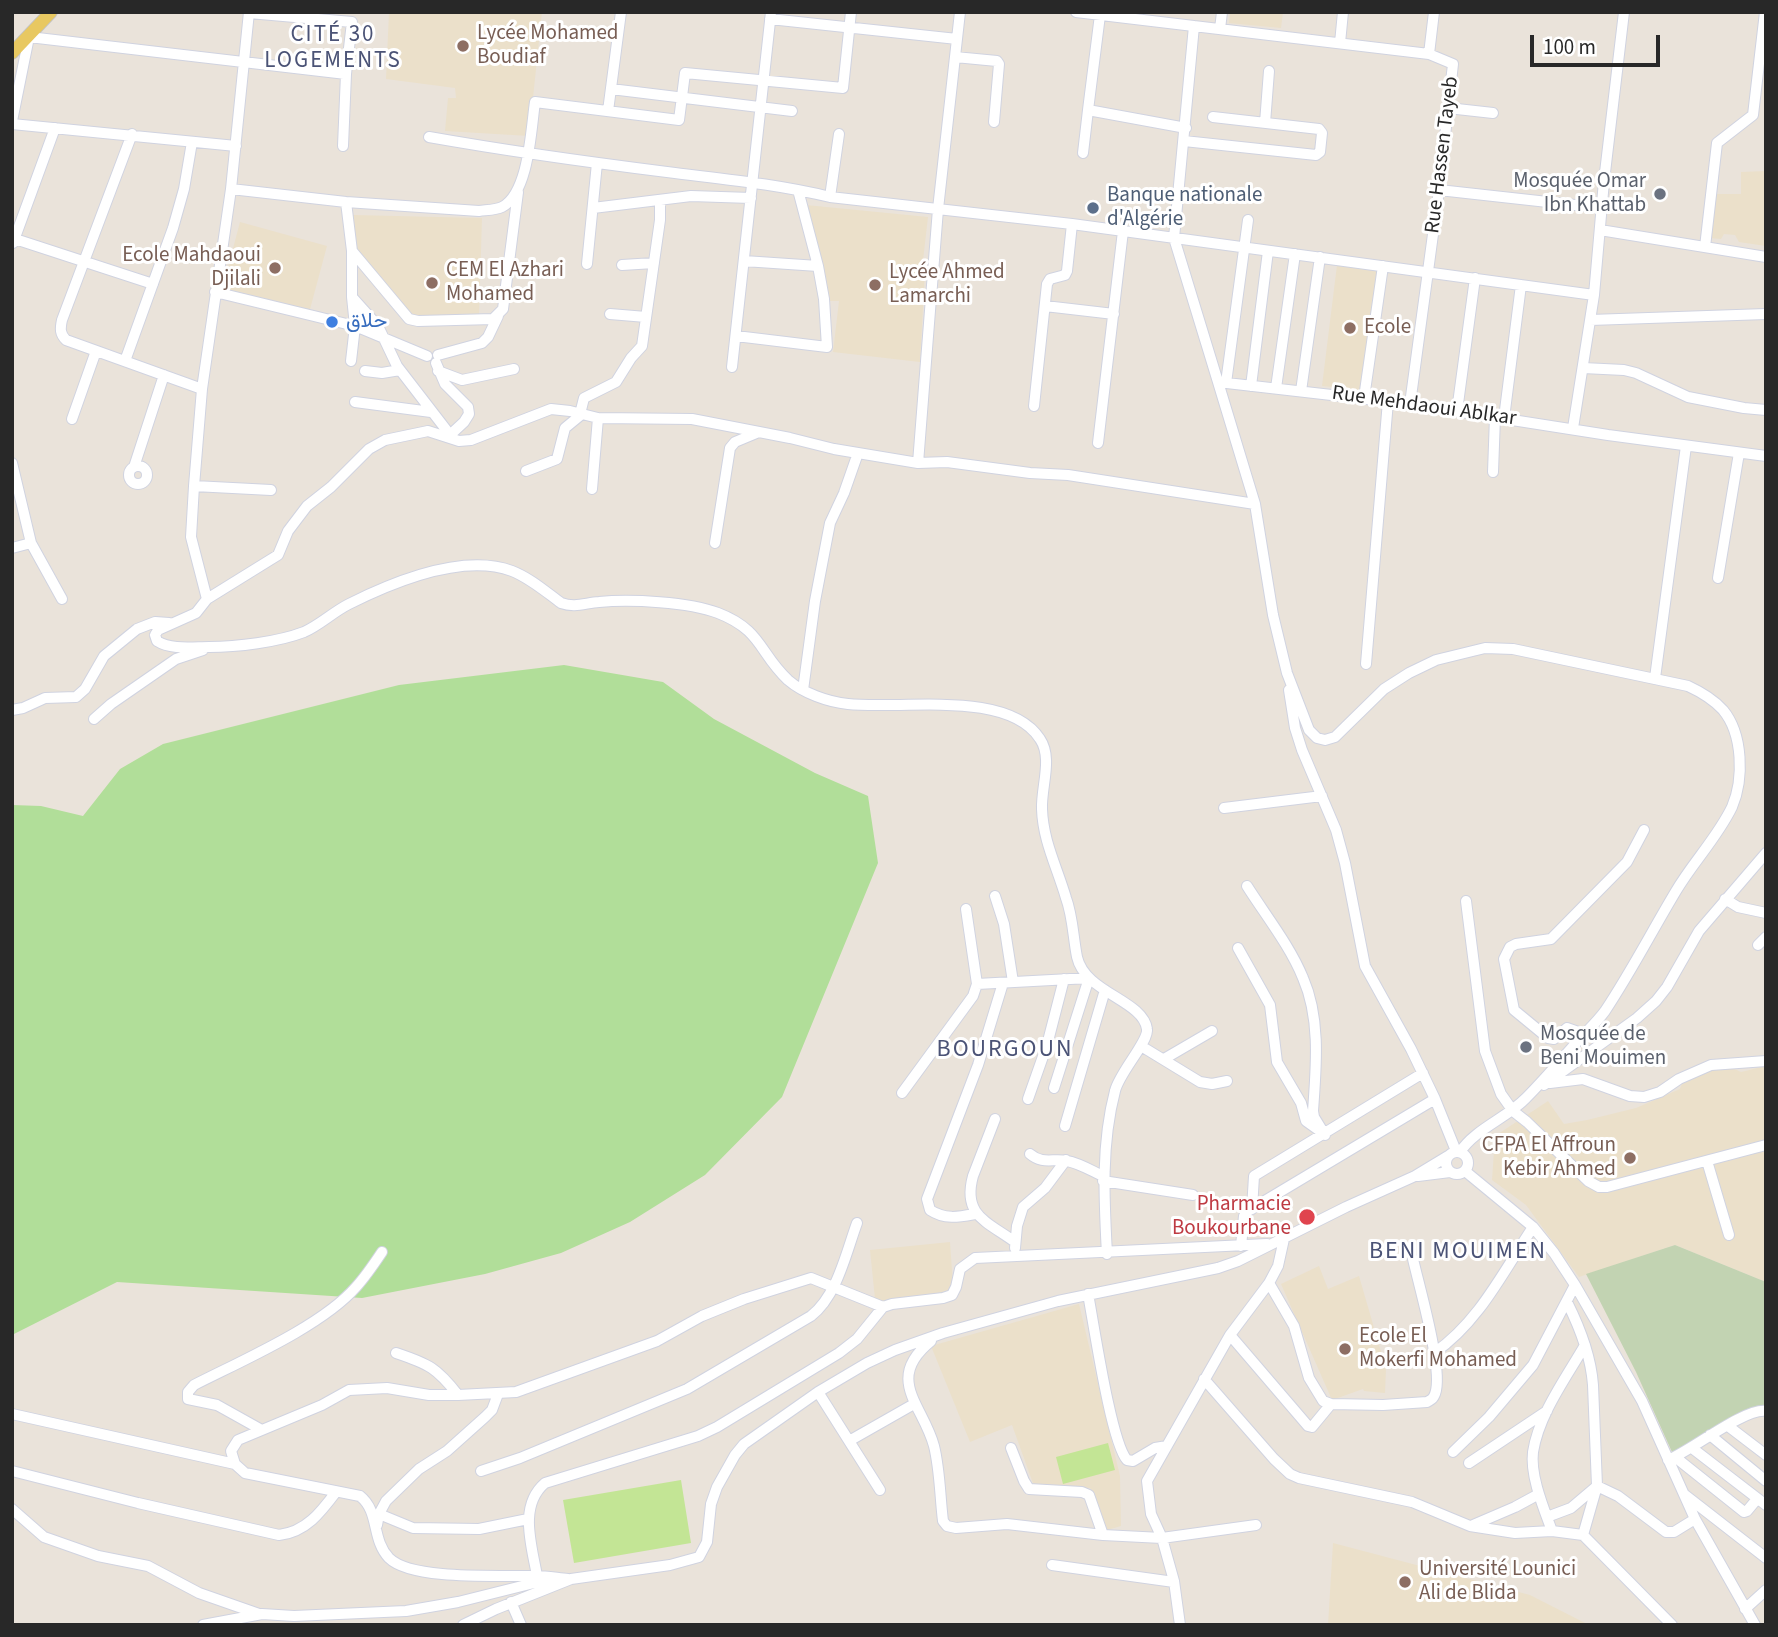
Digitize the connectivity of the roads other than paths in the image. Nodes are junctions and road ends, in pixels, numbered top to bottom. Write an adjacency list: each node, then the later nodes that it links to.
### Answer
1 (51, 12): 18 (main road)
2 (249, 12): 24 (street); 27 (street)
3 (621, 12): 29 (street)
4 (851, 12): 16 (street)
5 (960, 12): 19 (street)
6 (1076, 12): 13 (street)
7 (1222, 12): 17 (street)
8 (1343, 12): 20 (street)
9 (1434, 12): 22 (street, Rue Hassen Tayeb)
10 (1624, 12): 63 (street)
11 (1765, 12): 25 (street)
12 (771, 15): 16 (street); 28 (street)
13 (1100, 15): 14 (street); 33 (street)
14 (1173, 18): 15 (street)
15 (1194, 26): 17 (street); 42 (street)
16 (849, 27): 19 (street); 28 (street)
17 (1220, 29): 20 (street)
18 (29, 37): 21 (main road); 24 (street); 38 (street)
19 (957, 39): 23 (street)
20 (1340, 43): 22 (street)
21 (12, 53)
22 (1429, 54): 32 (street, Rue Hassen Tayeb)
23 (955, 57): 39 (street); 64 (street)
24 (244, 63): 27 (street); 48 (street)
25 (1762, 65): 71 (street)
26 (1269, 71): 40 (street)
27 (346, 74): 49 (street)
28 (763, 81): 30 (street); 31 (street)
29 (611, 89): 30 (street); 34 (street)
30 (682, 98): 31 (street); 34 (street)
31 (760, 107): 35 (street); 53 (street)
32 (1448, 108): 36 (street); 57 (street, Rue Hassen Tayeb)
33 (1088, 110): 42 (street); 50 (street)
34 (608, 111): 51 (street)
35 (792, 111)
36 (1493, 113)
37 (1213, 117): 40 (street)
38 (12, 122): 41 (street)
39 (994, 122)
40 (1265, 123): 46 (street)
41 (55, 128): 43 (street); 70 (street)
42 (1186, 128): 46 (street)
43 (132, 134): 47 (street); 78 (street)
44 (839, 134): 58 (street)
45 (429, 137): 51 (street)
46 (1184, 141): 69 (street)
47 (192, 142): 48 (street); 87 (street)
48 (236, 146): 54 (street)
49 (343, 146)
50 (1083, 153)
51 (528, 155): 52 (street); 55 (street)
52 (597, 163): 53 (street); 62 (street)
53 (753, 183): 56 (street); 59 (street)
54 (231, 188): 61 (street); 89 (street)
55 (519, 188): 61 (street); 96 (street)
56 (798, 190): 58 (street); 83 (street)
57 (1439, 190): 63 (street); 85 (street, Rue Hassen Tayeb)
58 (831, 197): 64 (street)
59 (751, 198): 60 (street); 79 (street)
60 (660, 200): 62 (street); 80 (street)
61 (346, 202): 73 (street)
62 (593, 208): 81 (street)
63 (1602, 208): 67 (street)
64 (939, 209): 66 (street); 138 (street)
65 (1248, 219): 72 (street)
66 (1072, 224): 68 (street); 92 (street)
67 (1600, 230): 71 (street); 90 (street)
68 (1123, 231): 69 (street); 94 (street)
69 (1174, 239): 72 (street); 112 (street)
70 (13, 241): 78 (street)
71 (1705, 247): 77 (street)
72 (1244, 248): 74 (street); 112 (street)
73 (352, 251): 91 (street); 96 (street)
74 (1268, 251): 75 (street); 113 (street)
75 (1295, 254): 76 (street); 114 (street)
76 (1320, 257): 84 (street); 116 (street)
77 (1766, 257)
78 (83, 261): 87 (street); 102 (street)
79 (744, 261): 83 (street); 100 (street)
80 (654, 263): 82 (street); 97 (street)
81 (587, 264)
82 (622, 265)
83 (818, 266): 100 (street)
84 (1382, 266): 85 (street); 117 (street)
85 (1428, 271): 86 (street); 120 (street, Rue Hassen Tayeb)
86 (1475, 278): 88 (street); 123 (street)
87 (153, 284): 104 (street)
88 (1521, 285): 90 (street); 126 (street)
89 (215, 292): 99 (street); 115 (street)
90 (1594, 295): 98 (street)
91 (352, 297): 99 (street); 101 (street)
92 (1045, 306): 94 (street); 121 (street)
93 (610, 314): 97 (street)
94 (1114, 314): 132 (street)
95 (1766, 314): 98 (street)
96 (499, 315): 105 (street)
97 (646, 317): 125 (street)
98 (1590, 320): 107 (street)
99 (355, 326): 101 (street); 103 (street)
100 (736, 335): 106 (street)
101 (385, 340): 105 (street); 109 (street)
102 (96, 351): 104 (street); 128 (street)
103 (351, 360)
104 (125, 361): 111 (street)
105 (435, 361): 108 (street); 131 (street)
106 (732, 367)
107 (1583, 368): 122 (street); 129 (street)
108 (514, 369)
109 (400, 370): 110 (street); 124 (street)
110 (365, 371)
111 (164, 375): 115 (street); 139 (street)
112 (1222, 383): 113 (street, Rue Mehdaoui Ablkar); 146 (street)
113 (1251, 386): 114 (street, Rue Mehdaoui Ablkar)
114 (1276, 388): 116 (street, Rue Mehdaoui Ablkar)
115 (202, 389): 142 (street)
116 (1301, 391): 117 (street, Rue Mehdaoui Ablkar)
117 (1364, 398): 118 (street, Rue Mehdaoui Ablkar)
118 (1388, 401): 120 (street, Rue Mehdaoui Ablkar); 155 (street)
119 (355, 402): 124 (street)
120 (1410, 404): 123 (street, Rue Mehdaoui Ablkar)
121 (1034, 406)
122 (1766, 410)
123 (1457, 411): 126 (street, Rue Mehdaoui Ablkar)
124 (431, 412): 131 (street)
125 (581, 414): 127 (street); 131 (street); 140 (street)
126 (1499, 417): 129 (street, Rue Mehdaoui Ablkar); 141 (street)
127 (598, 418): 130 (street); 143 (street)
128 (72, 419)
129 (1573, 428): 133 (street, Rue Mehdaoui Ablkar)
130 (759, 432): 134 (street); 148 (street)
131 (455, 438): 152 (street)
132 (1098, 443)
133 (1686, 446): 135 (street, Rue Mehdaoui Ablkar); 157 (street)
134 (858, 453): 138 (street); 158 (street)
135 (1740, 453): 136 (street, Rue Mehdaoui Ablkar); 150 (street)
136 (1766, 456)
137 (12, 463): 145 (street)
138 (918, 463): 146 (street)
139 (134, 467)
140 (526, 471)
141 (1493, 472)
142 (194, 486): 144 (street); 152 (street)
143 (592, 489)
144 (271, 490)
145 (17, 502): 147 (street)
146 (1255, 504): 156 (street)
147 (31, 543): 149 (street); 151 (street)
148 (715, 543)
149 (12, 548)
150 (1718, 578)
151 (62, 598)
152 (206, 599): 153 (street)
153 (173, 623): 154 (street); 159 (street)
154 (210, 647): 158 (street); 160 (street)
155 (1366, 664)
156 (1287, 673): 157 (street); 161 (street)
157 (1655, 678): 178 (street)
158 (803, 690): 172 (street)
159 (12, 710)
160 (94, 719)
161 (1322, 796): 162 (street); 182 (street)
162 (1224, 808)
163 (1644, 830): 178 (street)
164 (1766, 853): 167 (street)
165 (1247, 886): 193 (street)
166 (995, 896): 174 (street)
167 (1725, 899): 170 (street); 184 (street)
168 (1466, 901): 190 (street)
169 (966, 909): 175 (street)
170 (1766, 914)
171 (1238, 948): 193 (street)
172 (1089, 978): 173 (street); 176 (street); 185 (street)
173 (1064, 979): 174 (street); 188 (street)
174 (1008, 983): 175 (street); 205 (street)
175 (977, 985): 186 (street)
176 (1105, 990): 179 (street); 192 (street)
177 (1212, 1031): 180 (street)
178 (1584, 1034): 187 (street)
179 (1141, 1046): 180 (street); 202 (street)
180 (1164, 1059): 183 (street)
181 (1766, 1061): 184 (street)
182 (1423, 1073): 189 (street); 193 (street)
183 (1227, 1081)
184 (1548, 1083): 187 (street)
185 (1054, 1088)
186 (902, 1093)
187 (1527, 1097): 190 (street)
188 (1028, 1099)
189 (1435, 1099): 196 (street); 204 (street)
190 (1513, 1111): 196 (street); 198 (street)
191 (995, 1119): 205 (street)
192 (1065, 1126)
193 (1325, 1135): 204 (street)
194 (1766, 1145): 198 (street)
195 (1030, 1154): 197 (street)
196 (1458, 1154): 199 (street); 200 (street); 201 (street)
197 (1066, 1160): 202 (street); 209 (street)
198 (1707, 1161): 208 (street)
199 (1465, 1171): 200 (street); 207 (street)
200 (1450, 1172): 201 (street)
201 (1415, 1176): 210 (street)
202 (1104, 1178): 203 (street); 213 (street)
203 (1194, 1195)
204 (1252, 1209): 211 (street)
205 (975, 1214): 209 (street)
206 (857, 1223): 218 (street)
207 (1533, 1227): 217 (street); 226 (street)
208 (1729, 1235)
209 (1015, 1242): 214 (street)
210 (1279, 1242): 211 (street); 216 (street); 219 (street)
211 (1241, 1246): 213 (street)
212 (382, 1252): 237 (street)
213 (1107, 1254): 214 (street)
214 (1016, 1256): 221 (street)
215 (1413, 1259): 226 (street)
216 (1269, 1283): 223 (street); 232 (street)
217 (1575, 1285): 220 (street); 245 (street)
218 (835, 1287): 221 (street); 229 (street); 249 (street)
219 (1088, 1294): 222 (street); 240 (street)
220 (1567, 1302): 224 (street); 243 (street)
221 (883, 1307): 260 (street)
222 (940, 1334): 228 (street); 231 (street)
223 (1230, 1335): 227 (street); 232 (street)
224 (1585, 1345): 233 (street); 251 (street)
225 (396, 1353): 230 (street)
226 (1434, 1353): 232 (street)
227 (1204, 1379): 240 (street); 263 (street)
228 (818, 1392): 239 (street); 273 (street)
229 (498, 1394): 230 (street); 258 (street)
230 (458, 1395): 237 (street)
231 (914, 1404): 239 (street); 265 (street)
232 (1331, 1404)
233 (1547, 1411): 246 (street); 255 (street)
234 (1766, 1411): 236 (street)
235 (12, 1414): 247 (street)
236 (1728, 1426): 238 (street); 244 (street)
237 (260, 1429): 247 (street)
238 (1710, 1435): 242 (street); 250 (street)
239 (849, 1441): 252 (street)
240 (1167, 1446): 267 (street)
241 (1011, 1448): 265 (street)
242 (1692, 1448): 245 (street); 256 (street)
243 (1453, 1452)
244 (1766, 1455)
245 (1672, 1459): 254 (street); 256 (street)
246 (1469, 1463)
247 (235, 1464): 253 (street)
248 (12, 1471): 253 (street)
249 (481, 1471)
250 (1766, 1481)
251 (1597, 1486): 259 (street); 261 (street); 266 (street)
252 (880, 1490)
253 (336, 1492): 268 (street)
254 (1682, 1493): 261 (street); 269 (street)
255 (1539, 1494): 259 (street); 263 (street)
256 (1761, 1502)
257 (12, 1509): 278 (street)
258 (379, 1514): 260 (street); 268 (street)
259 (1547, 1517): 264 (street)
260 (528, 1519): 271 (street)
261 (1695, 1519): 277 (street)
262 (1256, 1525): 267 (street)
263 (1470, 1526): 264 (street)
264 (1552, 1531): 266 (street)
265 (1103, 1535): 267 (street)
266 (1583, 1535): 283 (street)
267 (1162, 1538): 274 (street)
268 (377, 1542): 271 (street)
269 (1766, 1558)
270 (1052, 1565): 274 (street)
271 (537, 1576): 272 (street)
272 (556, 1578): 273 (street); 278 (street)
273 (571, 1579): 276 (street)
274 (1174, 1583): 282 (street)
275 (1766, 1590): 277 (street)
276 (511, 1602): 280 (street); 281 (street)
277 (1745, 1609): 284 (street)
278 (262, 1615): 279 (street)
279 (203, 1625)
280 (463, 1625)
281 (521, 1625)
282 (1180, 1625)
283 (1672, 1625)
284 (1755, 1625)

